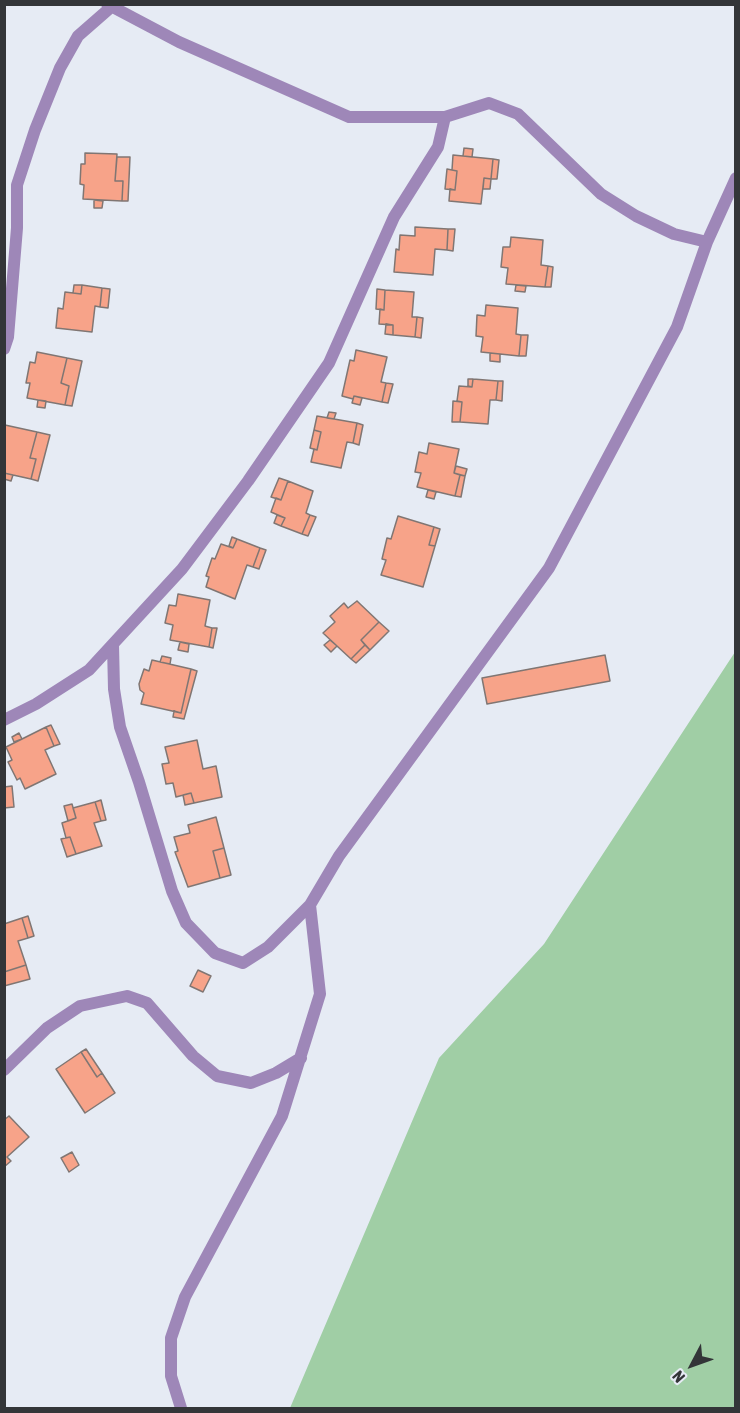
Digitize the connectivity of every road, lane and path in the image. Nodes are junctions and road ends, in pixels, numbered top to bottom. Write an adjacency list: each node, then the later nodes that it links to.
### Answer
1 (109, 6): 2 (street); 5 (street)
2 (445, 117): 4 (street); 6 (street)
3 (735, 178): 4 (street)
4 (707, 242): 8 (street)
5 (4, 349)
6 (113, 645): 7 (street); 8 (street)
7 (4, 720)
8 (310, 905): 9 (street)
9 (301, 1058): 10 (street); 11 (street)
10 (4, 1070)
11 (181, 1408)

